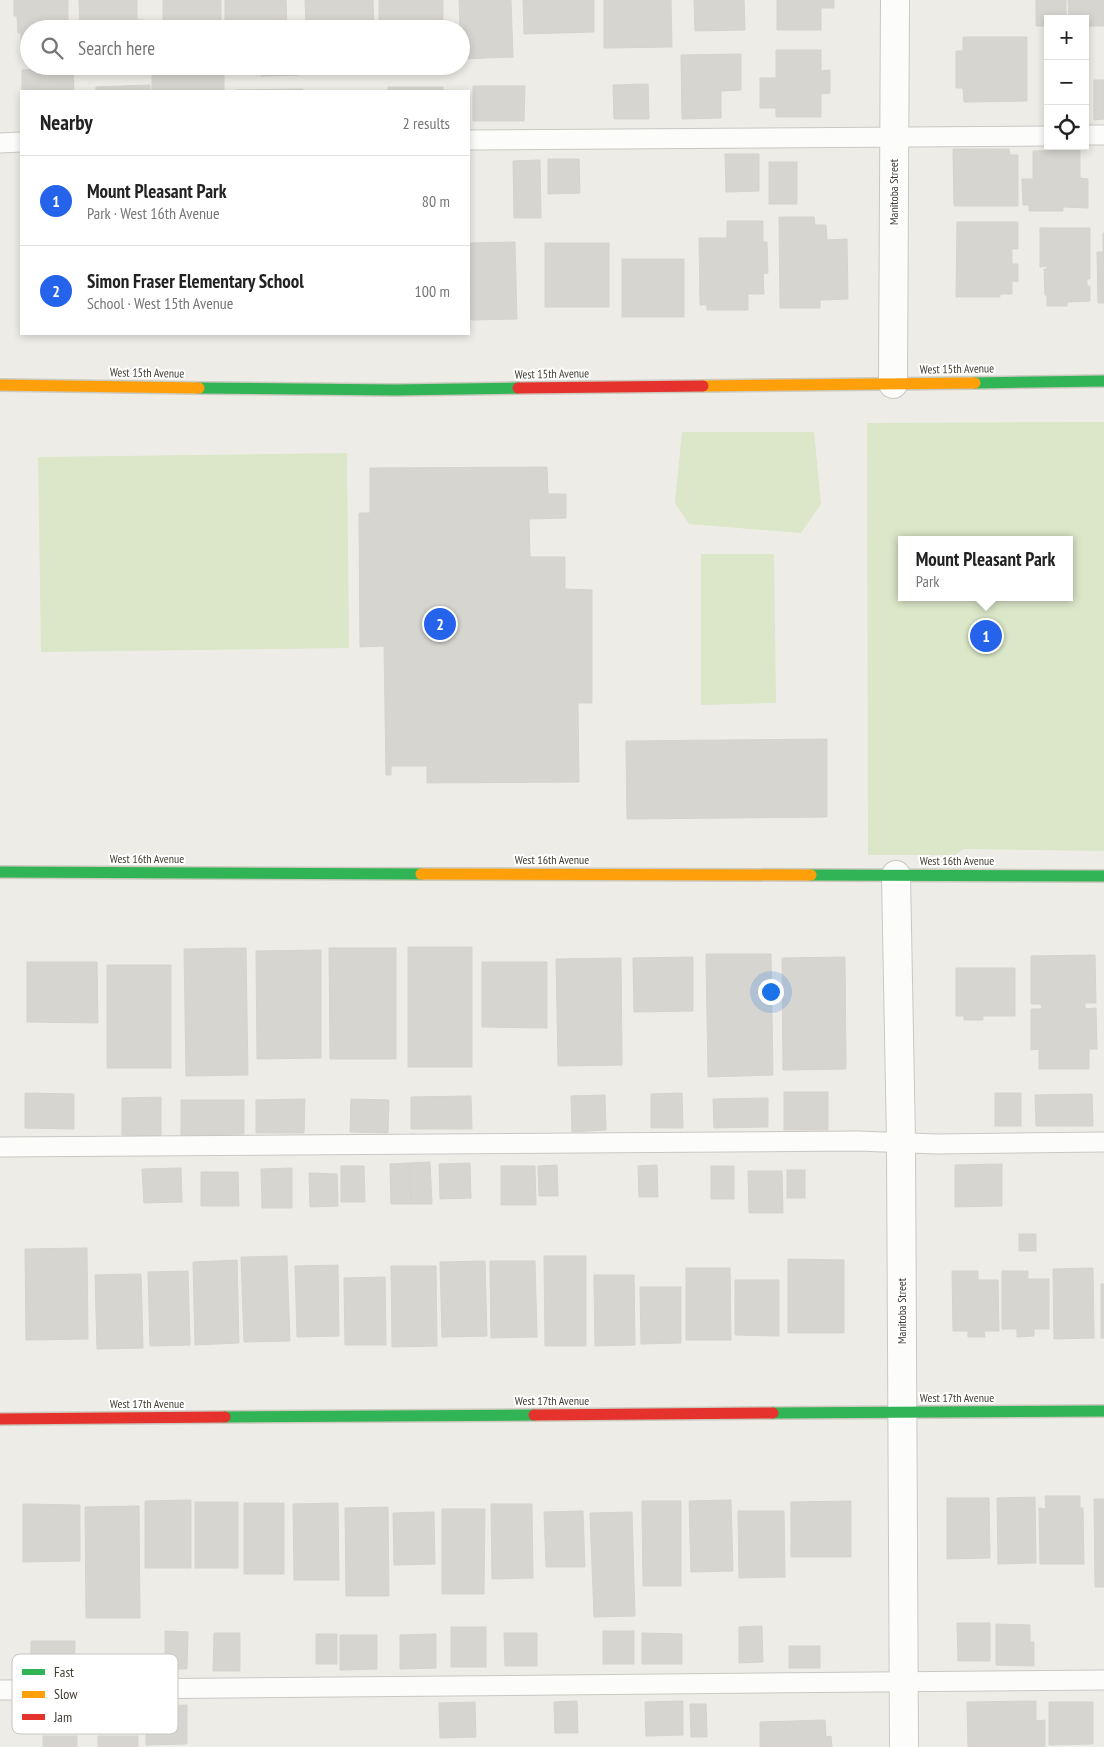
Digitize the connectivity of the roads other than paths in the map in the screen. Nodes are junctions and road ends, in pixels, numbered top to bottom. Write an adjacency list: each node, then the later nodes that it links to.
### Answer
1 (894, 0): 5 (street, Manitoba Street)
2 (1089, 135): 3 (lane)
3 (1104, 135)
4 (1044, 136): 5 (lane)
5 (894, 137): 6 (lane); 10 (street, Manitoba Street)
6 (470, 140)
7 (0, 142): 8 (lane)
8 (20, 142)
9 (1104, 381): 10 (street, West 15th Avenue)
10 (893, 384): 11 (street, West 15th Avenue)
11 (0, 385)
12 (2, 869): 13 (street, West 16th Avenue)
13 (896, 875): 14 (street, West 16th Avenue); 15 (street, Manitoba Street)
14 (1104, 876)
15 (901, 1142): 16 (lane); 17 (lane); 18 (street, Manitoba Street)
16 (1104, 1142)
17 (0, 1147)
18 (903, 1411): 19 (street, West 17th Avenue); 20 (street, West 17th Avenue); 22 (street, Manitoba Street)
19 (1104, 1411)
20 (0, 1419)
21 (1104, 1680): 22 (lane)
22 (905, 1681): 23 (lane); 24 (street, Manitoba Street)
23 (178, 1688)
24 (904, 1747)

